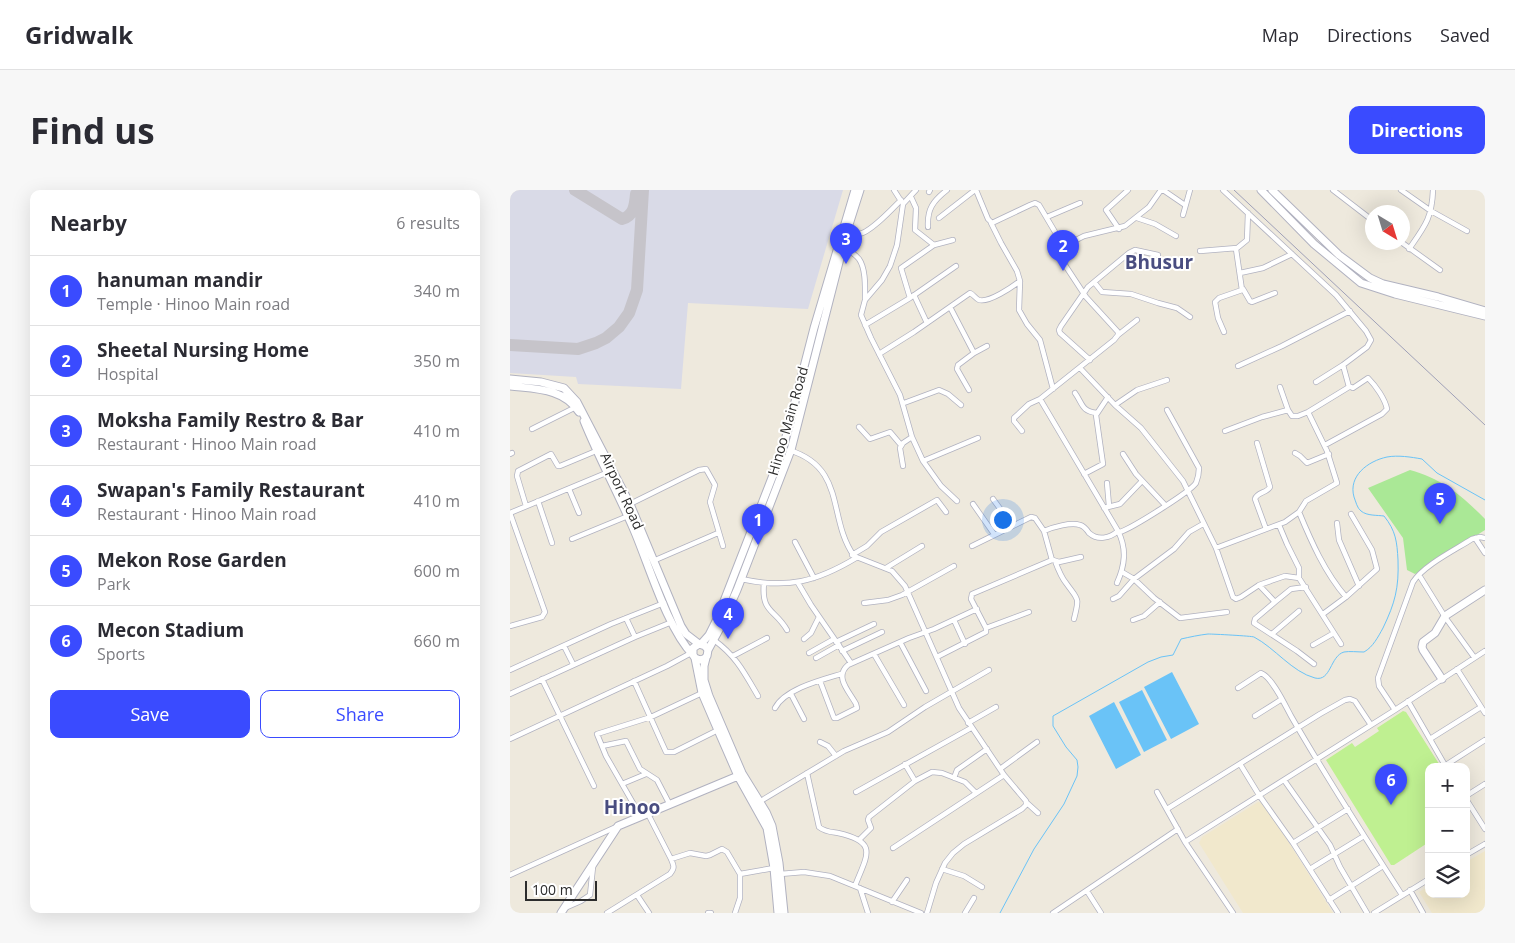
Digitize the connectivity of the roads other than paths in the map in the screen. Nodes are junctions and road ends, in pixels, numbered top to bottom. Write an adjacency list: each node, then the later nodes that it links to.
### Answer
1 (855, 190): 98 (main road, Hinoo Main Road)
2 (860, 190): 30 (main road, Hinoo Main Road)
3 (894, 190): 17 (street)
4 (916, 190): 16 (street)
5 (948, 190): 28 (street)
6 (976, 190): 25 (street); 27 (street)
7 (1128, 190): 29 (street)
8 (1162, 190): 19 (street); 26 (street)
9 (1190, 190): 19 (street)
10 (1223, 190): 21 (street)
11 (1261, 190): 15 (main road)
12 (1334, 190): 22 (street)
13 (1401, 190): 20 (street)
14 (1433, 190): 20 (street)
15 (1271, 194): 55 (main road); 56 (main road)
16 (911, 197): 17 (street); 34 (street)
17 (902, 202): 30 (street); 52 (street)
18 (1080, 203): 24 (street)
19 (1185, 205): 23 (street)
20 (1432, 211): 31 (street); 38 (street)
21 (1248, 213): 37 (street); 41 (street)
22 (1365, 214)
23 (1183, 215)
24 (1047, 217): 27 (street); 36 (street)
25 (939, 218)
26 (1137, 218): 29 (street); 32 (street)
27 (991, 223): 46 (street)
28 (928, 227)
29 (1119, 229): 36 (street)
30 (847, 231): 35 (main road, Hinoo Main Road)
31 (1466, 231)
32 (1176, 236)
33 (953, 240): 34 (street)
34 (934, 245): 51 (street)
35 (843, 246): 52 (street); 99 (main road, Hinoo Main Road)
36 (1062, 247): 49 (street)
37 (1237, 248): 40 (street); 45 (street)
38 (1410, 248)
39 (1410, 250): 44 (street)
40 (1200, 251)
41 (1292, 254): 45 (street); 54 (street)
42 (1158, 255): 47 (street)
43 (956, 266): 51 (street)
44 (1440, 270)
45 (1240, 273): 48 (street)
46 (1020, 281): 53 (street); 76 (street)
47 (1094, 282): 49 (street); 57 (street)
48 (1243, 288): 50 (street); 61 (street)
49 (1083, 292): 62 (street); 66 (street)
50 (1275, 293)
51 (912, 296): 59 (street); 60 (street)
52 (865, 300): 60 (street)
53 (950, 307): 59 (street); 64 (street)
54 (1350, 311): 67 (street); 68 (street)
55 (1485, 311)
56 (1485, 316)
57 (1190, 317)
58 (1137, 320): 62 (street)
59 (927, 323): 65 (street)
60 (865, 325): 65 (street)
61 (1224, 332)
62 (1118, 335): 66 (street)
63 (987, 346): 64 (street)
64 (974, 353): 77 (street)
65 (879, 354): 81 (street)
66 (1090, 360): 69 (street)
67 (1343, 365): 72 (street); 74 (street)
68 (1238, 366)
69 (1080, 368): 76 (street); 79 (street)
70 (510, 379): 115 (main road, Airport Road)
71 (1167, 380): 83 (street)
72 (1316, 382)
73 (510, 386): 84 (main road)
74 (1349, 386): 87 (street); 97 (street)
75 (1280, 387): 86 (street)
76 (1053, 389): 80 (street)
77 (969, 390)
78 (1075, 393): 88 (street)
79 (1108, 397): 83 (street); 88 (street)
80 (1040, 399): 91 (street); 107 (street)
81 (904, 404): 82 (street); 93 (street)
82 (961, 405)
83 (1115, 405): 111 (street)
84 (576, 406): 90 (street); 100 (main road, Airport Road)
85 (1167, 410): 111 (street)
86 (1288, 410): 87 (street); 92 (street)
87 (1308, 412): 97 (street)
88 (1097, 413): 107 (street)
89 (859, 427): 96 (street)
90 (532, 429)
91 (1022, 431)
92 (1225, 432)
93 (912, 437): 96 (street); 104 (street)
94 (978, 438): 104 (street)
95 (1257, 442): 130 (street)
96 (901, 445): 105 (street)
97 (1325, 445): 103 (street)
98 (783, 449): 99 (street); 197 (main road, Hinoo Main Road)
99 (791, 450): 145 (street); 155 (main road, Hinoo Main Road)
100 (596, 451): 106 (main road, Airport Road); 118 (street)
101 (1295, 453): 103 (street)
102 (1123, 454): 108 (street)
103 (1329, 454): 121 (street)
104 (923, 461): 114 (street)
105 (903, 466)
106 (606, 473): 110 (street); 125 (main road, Airport Road)
107 (1084, 474): 119 (street)
108 (1142, 480): 117 (street); 119 (street)
109 (1107, 483): 119 (street)
110 (568, 489): 113 (street); 123 (street)
111 (1188, 490): 117 (street); 127 (street)
112 (993, 499): 128 (street)
113 (538, 501): 118 (street); 139 (street)
114 (957, 501)
115 (630, 504): 133 (street); 148 (main road, Airport Road)
116 (973, 504): 134 (street)
117 (1165, 505): 132 (street)
118 (526, 506): 122 (street)
119 (1106, 507): 132 (street)
120 (946, 512): 145 (street)
121 (1298, 512): 129 (street); 165 (street)
122 (510, 513): 184 (street)
123 (579, 513)
124 (1351, 514): 161 (street)
125 (628, 516): 137 (street); 148 (main road, Airport Road)
126 (1337, 523): 161 (street)
127 (1203, 524): 143 (street); 156 (street)
128 (1012, 525): 131 (street); 134 (street)
129 (1279, 525): 130 (street); 154 (street)
130 (1266, 529): 143 (street)
131 (1044, 530): 132 (street); 147 (street)
132 (1119, 531): 151 (street)
133 (718, 533): 140 (street); 148 (street)
134 (994, 534): 142 (street)
135 (1475, 538): 136 (street); 144 (street); 152 (street)
136 (1485, 538)
137 (572, 539)
138 (795, 542): 153 (street)
139 (552, 543)
140 (723, 546)
141 (922, 546): 150 (street)
142 (972, 546)
143 (1216, 548): 160 (street)
144 (1485, 553)
145 (854, 556): 150 (street); 153 (street)
146 (1081, 557): 147 (street)
147 (1054, 561): 171 (street); 179 (street)
148 (651, 562): 169 (main road, Airport Road); 197 (main road, Airport Road)
149 (954, 566): 164 (street)
150 (886, 568): 164 (street)
151 (1122, 572): 156 (street); 159 (street)
152 (1418, 575): 176 (street); 237 (street)
153 (814, 578): 158 (street)
154 (1299, 578): 160 (street); 162 (street)
155 (741, 579): 157 (street); 194 (main road, Hinoo Main Road)
156 (1134, 579): 166 (street); 167 (street)
157 (764, 583): 158 (street); 186 (street)
158 (798, 583): 177 (street)
159 (1117, 584)
160 (1259, 585): 168 (street)
161 (1359, 586): 165 (street)
162 (1306, 587): 168 (street); 175 (street)
163 (1485, 590): 176 (main road)
164 (908, 592): 170 (street); 188 (street)
165 (1346, 597): 175 (street)
166 (1112, 599)
167 (1160, 602): 174 (street); 181 (street)
168 (1275, 602): 190 (street)
169 (664, 603): 178 (street); 182 (main road, Airport Road)
170 (864, 603)
171 (977, 610): 180 (street); 185 (street)
172 (1299, 611): 190 (street)
173 (1029, 612): 185 (street)
174 (1227, 612)
175 (1323, 614): 189 (street)
176 (1445, 616): 210 (street); 220 (main road)
177 (819, 617): 193 (street); 195 (street)
178 (626, 618): 191 (street); 201 (street)
179 (1074, 619)
180 (954, 620): 188 (street); 198 (street)
181 (1133, 620)
182 (672, 622): 191 (street); 207 (main road, Airport Road)
183 (874, 624): 195 (street)
184 (510, 626)
185 (986, 628): 198 (street)
186 (787, 630)
187 (882, 632): 203 (street)
188 (926, 632): 196 (street); 209 (street)
189 (1334, 633): 199 (street); 200 (street)
190 (1272, 634): 215 (street)
191 (635, 637): 214 (street)
192 (767, 638): 208 (street)
193 (804, 639)
194 (714, 640): 202 (main road, Hinoo Main Road); 208 (street)
195 (836, 642): 203 (street); 205 (street); 212 (street)
196 (900, 642): 206 (street); 225 (street)
197 (700, 644): 202 (main road); 207 (main road)
198 (965, 644): 209 (street)
199 (1341, 644)
200 (1312, 645)
201 (564, 646): 214 (street); 217 (street)
202 (708, 650): 211 (main road)
203 (842, 650): 213 (street)
204 (1485, 651): 210 (street)
205 (809, 653)
206 (874, 654): 213 (street); 233 (street)
207 (693, 655): 211 (main road); 222 (street); 227 (main road)
208 (733, 656): 230 (street)
209 (937, 657): 226 (street)
210 (1474, 657): 216 (street)
211 (706, 658): 277 (main road)
212 (816, 658)
213 (851, 663): 219 (street)
214 (573, 664): 221 (street)
215 (1314, 664)
216 (1457, 669): 220 (street); 235 (street)
217 (510, 670)
218 (989, 670): 226 (street)
219 (841, 674): 223 (street); 223 (street)
220 (1442, 679): 232 (street)
221 (542, 680): 228 (street); 239 (street)
222 (634, 681): 239 (street); 241 (street)
223 (820, 681): 229 (street)
224 (1238, 688): 231 (street)
225 (926, 691)
226 (951, 692): 243 (street); 255 (street)
227 (702, 693): 241 (street); 247 (main road)
228 (510, 694)
229 (791, 694): 236 (street); 242 (street)
230 (758, 696)
231 (1282, 700): 240 (street); 246 (street)
232 (1408, 701): 237 (street); 249 (street)
233 (904, 705)
234 (996, 707): 243 (street)
235 (1481, 707): 238 (street); 249 (street)
236 (775, 708)
237 (1395, 710): 244 (street)
238 (1485, 713)
239 (559, 716): 248 (street); 271 (street)
240 (1255, 716)
241 (651, 717): 247 (street); 253 (street)
242 (804, 719)
243 (968, 723): 245 (street)
244 (1370, 725): 246 (street); 256 (street)
245 (972, 728): 254 (street); 259 (street)
246 (1298, 728): 256 (street); 260 (street)
247 (718, 730): 265 (main road)
248 (510, 739)
249 (1430, 739): 257 (street)
250 (1485, 740): 258 (street)
251 (820, 742): 255 (street)
252 (1037, 742): 261 (street)
253 (602, 746): 263 (street); 269 (street)
254 (987, 750): 261 (street); 266 (street)
255 (836, 756): 262 (street)
256 (1317, 759): 267 (street); 282 (street)
257 (1444, 763)
258 (1450, 763)
259 (905, 764): 268 (street); 272 (street)
260 (1240, 764): 276 (street); 281 (street)
261 (1000, 769): 264 (street)
262 (807, 773): 277 (street); 290 (street)
263 (646, 774): 269 (street); 279 (street)
264 (1004, 775): 274 (street); 278 (street)
265 (738, 776): 279 (main road); 300 (main road)
266 (954, 778): 268 (street); 274 (street)
267 (1284, 780): 276 (street); 286 (street)
268 (915, 781): 290 (street)
269 (622, 784): 284 (street)
270 (1485, 784): 275 (street)
271 (594, 786)
272 (856, 792)
273 (1157, 792): 281 (street)
274 (976, 793): 294 (street)
275 (1470, 793)
276 (1259, 795): 291 (street); 292 (street)
277 (759, 802): 304 (main road)
278 (1027, 803): 283 (street); 301 (street)
279 (670, 805): 284 (main road)
280 (1470, 805): 288 (street)
281 (1167, 809): 287 (street)
282 (1348, 809): 286 (street); 289 (street)
283 (1038, 813)
284 (645, 816): 285 (main road); 297 (street)
285 (618, 826): 298 (main road); 305 (street)
286 (1318, 827): 292 (street); 296 (street)
287 (1178, 829): 291 (street); 312 (street)
288 (1485, 829)
289 (1364, 836): 296 (street); 299 (street)
290 (860, 839): 308 (street)
291 (1185, 842): 330 (street)
292 (1293, 843): 302 (street)
293 (1485, 844): 295 (street)
294 (893, 848)
295 (1469, 853)
296 (1334, 854): 302 (street); 310 (street)
297 (671, 859): 303 (street); 313 (street)
298 (594, 863): 318 (main road); 318 (street)
299 (1383, 866): 310 (street); 314 (street)
300 (774, 868): 303 (street); 322 (main road)
301 (942, 869): 309 (street); 326 (street)
302 (1310, 869): 316 (street)
303 (740, 874): 321 (street)
304 (780, 874): 308 (street); 323 (main road)
305 (510, 875)
306 (907, 880): 317 (street)
307 (1425, 881): 311 (street)
308 (857, 887): 317 (street); 324 (street)
309 (982, 887)
310 (1351, 887): 316 (street); 332 (street)
311 (1410, 890): 314 (street); 334 (street)
312 (1087, 891): 328 (street); 329 (street)
313 (637, 895): 319 (street); 320 (street)
314 (1402, 895): 333 (street)
315 (974, 898): 327 (street)
316 (1329, 900): 331 (street)
317 (892, 902): 325 (street)
318 (562, 911)
319 (607, 913)
320 (649, 913)
321 (735, 913)
322 (778, 913)
323 (784, 913)
324 (868, 913)
325 (921, 913)
326 (927, 913)
327 (964, 913)
328 (1053, 913)
329 (1101, 913)
330 (1232, 913)
331 (1338, 913)
332 (1367, 913)
333 (1374, 913)
334 (1424, 913)

